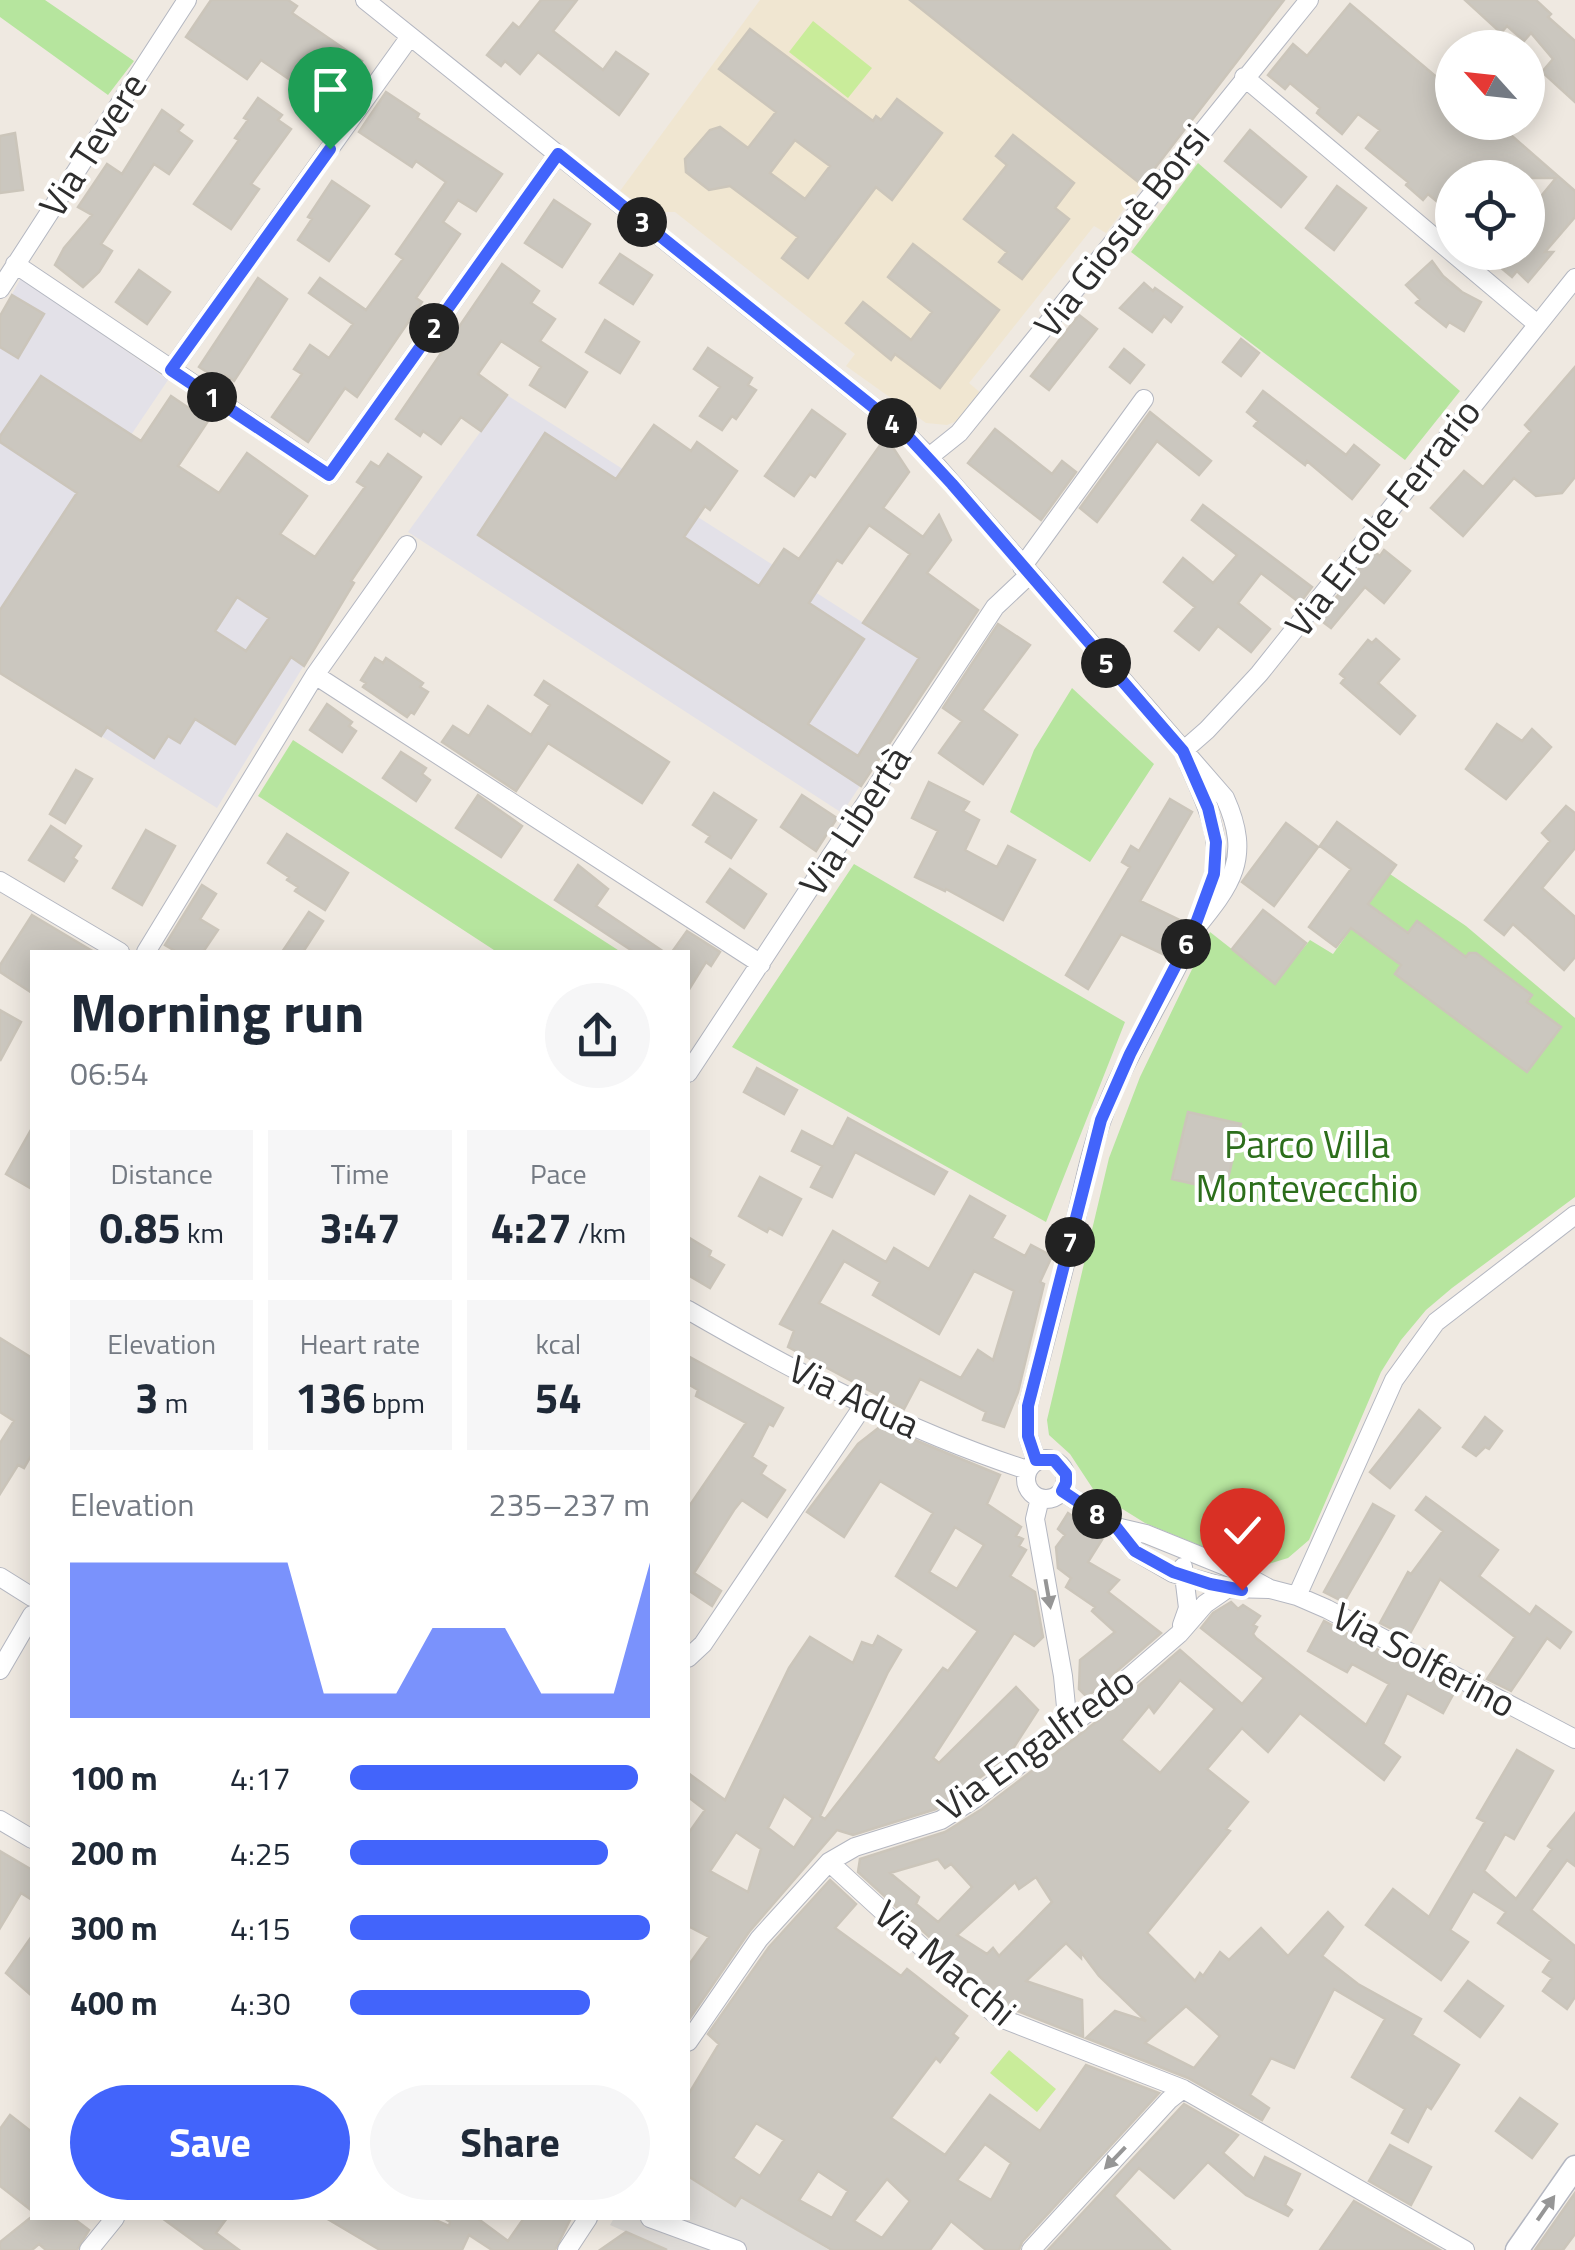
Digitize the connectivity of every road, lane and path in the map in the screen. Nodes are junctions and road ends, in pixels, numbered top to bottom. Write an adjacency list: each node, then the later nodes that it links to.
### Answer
1 (187, 0): 7 (street, Via Tevere)
2 (365, 0): 4 (street)
3 (1309, 0): 5 (street, Via Giosuè Borsi)
4 (409, 38): 6 (street); 11 (street)
5 (1244, 76): 10 (street); 13 (street, Via Giosuè Borsi)
6 (558, 154): 11 (street); 13 (street)
7 (15, 264): 9 (street, Via Tevere); 11 (street)
8 (1575, 278): 10 (street, Via Ercole Ferrario)
9 (0, 289)
10 (1536, 324): 17 (street, Via Ercole Ferrario)
11 (171, 370)
12 (1144, 399): 15 (street, Via Libertà)
13 (929, 457): 15 (street)
14 (408, 545): 16 (street)
15 (1026, 571): 17 (street); 21 (street, Via Libertà)
16 (315, 675): 20 (street); 21 (street)
17 (1183, 751): 26 (street)
18 (0, 880): 19 (street)
19 (117, 950)
20 (147, 950)
21 (761, 964): 22 (street, Via Libertà)
22 (690, 1070)
23 (1575, 1215): 36 (street)
24 (690, 1311): 25 (street, Via Adua)
25 (863, 1406): 26 (street, Via Adua); 39 (street)
26 (1032, 1465): 27 (street); 28 (street)
27 (1062, 1491): 28 (street); 29 (street, Via Solferino)
28 (1040, 1498): 41 (street, one-way to 41)
29 (1116, 1527): 30 (street, Via Solferino); 31 (street, Via Solferino)
30 (1178, 1548): 31 (street); 34 (street, Via Solferino)
31 (1185, 1576): 33 (street, Via Solferino); 38 (street)
32 (0, 1577): 35 (street)
33 (1228, 1588): 34 (street, Via Solferino); 38 (street, Via Engalfredo)
34 (1270, 1589): 36 (street, Via Solferino)
35 (30, 1596)
36 (1297, 1596): 42 (street, Via Solferino)
37 (30, 1618): 40 (street)
38 (1180, 1634): 41 (street, Via Engalfredo)
39 (690, 1656)
40 (0, 1670)
41 (1068, 1727): 45 (street, Via Engalfredo)
42 (1575, 1740)
43 (0, 1820): 44 (street)
44 (30, 1838)
45 (829, 1862): 46 (street); 47 (street, Via Macchi)
46 (690, 2039)
47 (1183, 2089): 55 (street, one-way to 55); 56 (street, Via Macchi)
48 (1575, 2167): 57 (street, one-way to 48)
49 (113, 2220): 52 (street)
50 (587, 2220): 53 (street)
51 (655, 2220): 54 (street)
52 (89, 2250)
53 (567, 2250)
54 (737, 2250)
55 (1031, 2250)
56 (1465, 2250)
57 (1516, 2250)

